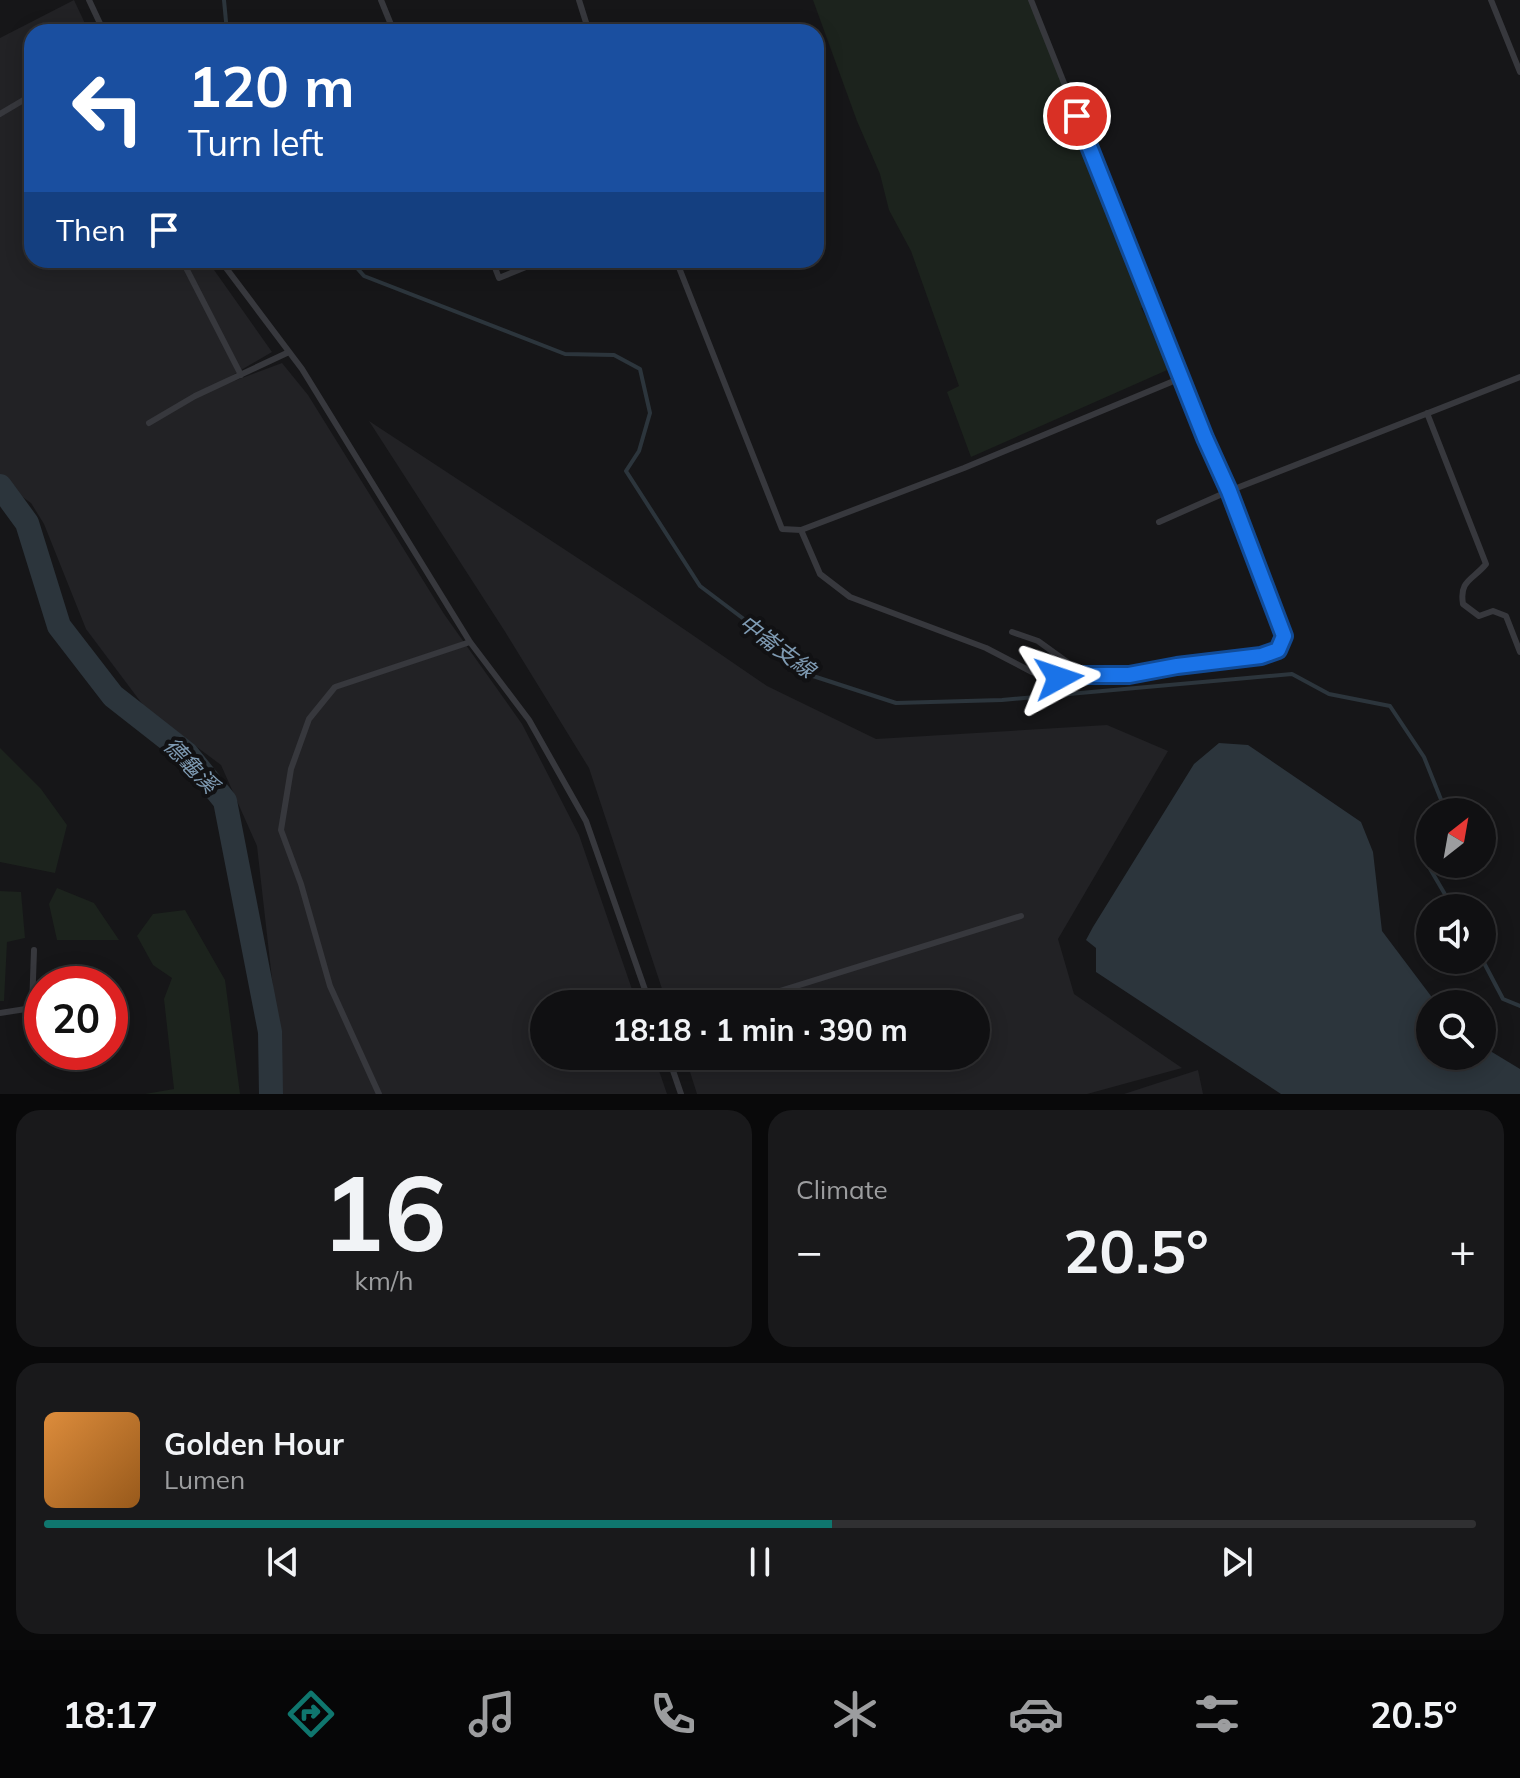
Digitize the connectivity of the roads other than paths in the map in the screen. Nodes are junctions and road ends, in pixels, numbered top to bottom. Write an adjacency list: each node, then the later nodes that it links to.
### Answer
1 (89, 0): 6 (lane)
2 (381, 0): 7 (lane)
3 (579, 0): 8 (lane)
4 (1031, 0): 20 (lane)
5 (1491, 0): 9 (lane)
6 (100, 24)
7 (391, 24)
8 (586, 24)
9 (1520, 72)
10 (24, 100): 11 (lane)
11 (0, 114)
12 (186, 268): 18 (lane)
13 (226, 268): 17 (lane)
14 (495, 268): 15 (lane)
15 (523, 268)
16 (679, 268): 25 (lane)
17 (289, 352): 18 (lane); 27 (lane)
18 (241, 375): 22 (lane)
19 (1520, 377): 21 (lane)
20 (1181, 378): 23 (lane); 25 (lane)
21 (1427, 413): 23 (lane); 28 (lane)
22 (149, 423)
23 (1229, 491): 24 (lane); 29 (lane)
24 (1159, 522)
25 (801, 530): 29 (lane)
26 (1012, 632): 29 (lane)
27 (470, 642): 32 (lane); 36 (lane)
28 (1520, 652)
29 (1085, 675)
30 (1021, 916): 33 (lane)
31 (34, 950): 34 (lane)
32 (645, 990)
33 (783, 990)
34 (0, 1013)
35 (673, 1070): 37 (lane)
36 (379, 1094)
37 (681, 1094)

